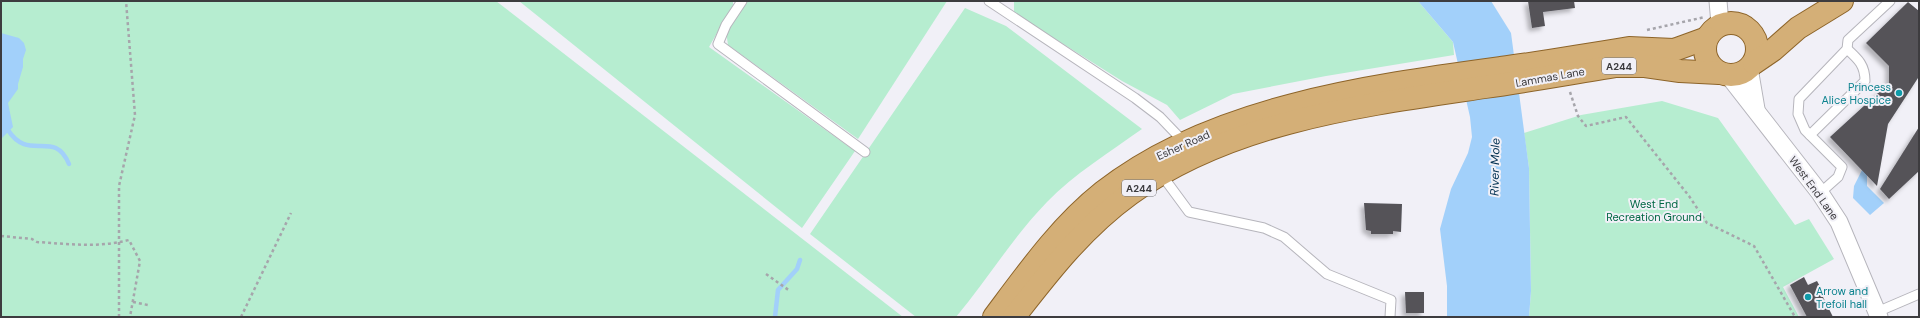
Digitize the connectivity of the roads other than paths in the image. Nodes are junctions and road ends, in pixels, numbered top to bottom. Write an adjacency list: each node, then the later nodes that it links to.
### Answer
1 (742, 1): 17 (lane)
2 (989, 1): 16 (lane)
3 (1718, 1): 8 (street)
4 (1842, 1): 6 (main road)
5 (1890, 1): 9 (lane)
6 (1798, 28): 7 (main road); 10 (main road)
7 (1750, 30): 8 (main road); 10 (main road)
8 (1714, 31): 11 (main road, Lammas Lane / A244); 12 (main road)
9 (1847, 49): 15 (lane); 15 (lane)
10 (1752, 66): 12 (main road); 14 (street, West End Lane)
11 (1519, 74): 12 (main road, Lammas Lane / A244); 13 (main road, Lammas Lane / A244)
12 (1724, 74): 14 (street, West End Lane)
13 (1431, 86): 16 (main road, Esher Road / A244); 18 (main road, Esher Road / A244)
14 (1756, 109): 19 (street, West End Lane)
15 (1810, 135): 19 (lane)
16 (1184, 142): 22 (main road, Esher Road / A244)
17 (866, 152)
18 (1161, 174): 23 (main road, Esher Road / A244); 24 (lane)
19 (1820, 194): 21 (street, West End Lane)
20 (1919, 294): 21 (lane)
21 (1878, 315)
22 (994, 317)
23 (1014, 317)
24 (1390, 317)

